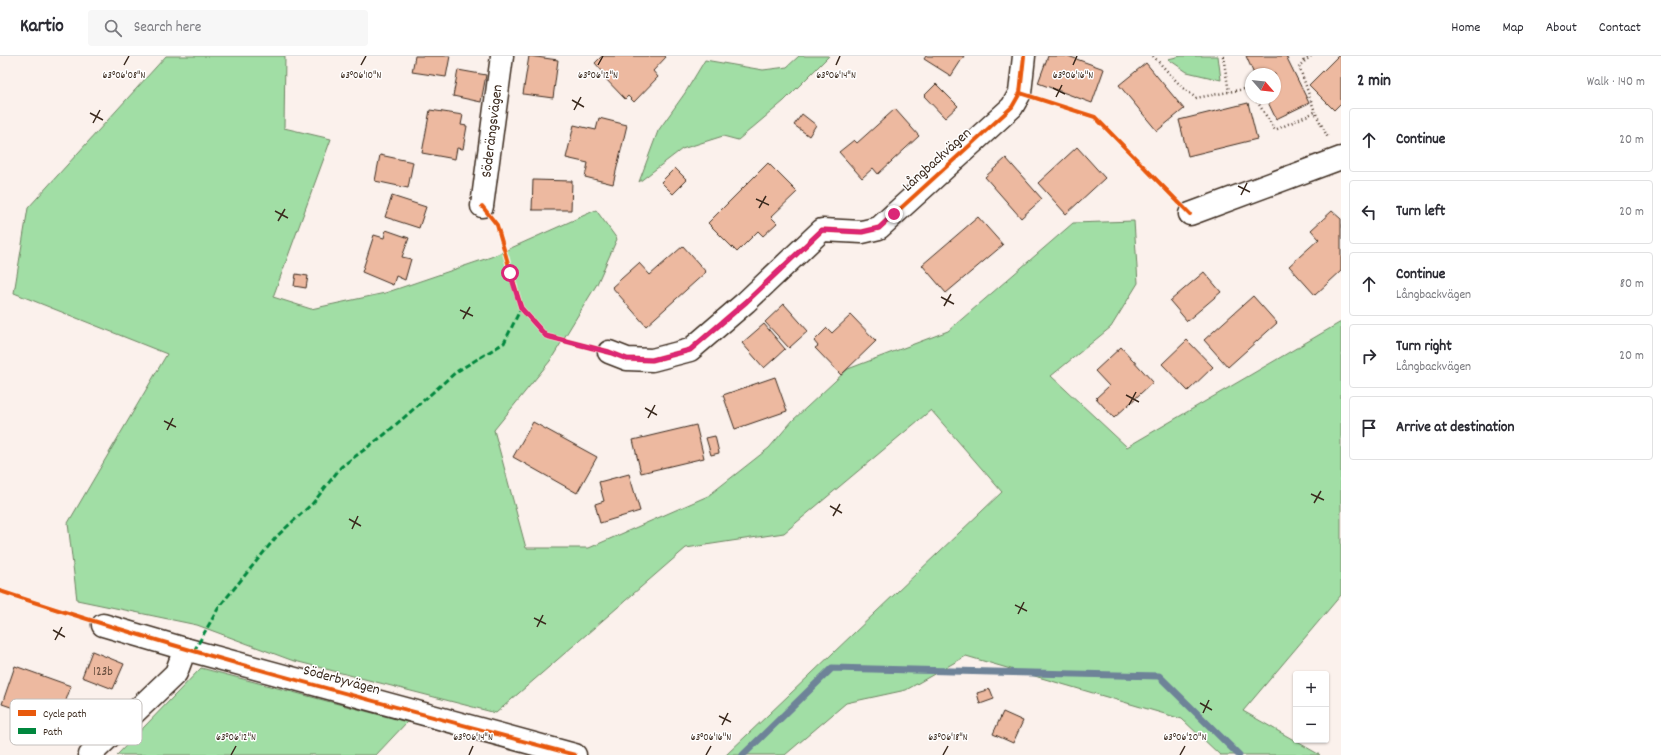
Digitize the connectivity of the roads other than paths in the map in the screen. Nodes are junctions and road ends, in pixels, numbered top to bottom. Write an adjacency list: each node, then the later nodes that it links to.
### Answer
1 (502, 56): 4 (street, Söderängsvägen)
2 (1024, 56): 6 (street, Långbackvägen)
3 (1339, 158): 5 (street)
4 (482, 206)
5 (1190, 214)
6 (609, 352)
7 (103, 625): 8 (street, Söderbyvägen)
8 (184, 649): 9 (street); 12 (street, Söderbyvägen)
9 (142, 705)
10 (100, 745): 11 (street)
11 (90, 755)
12 (574, 755)

